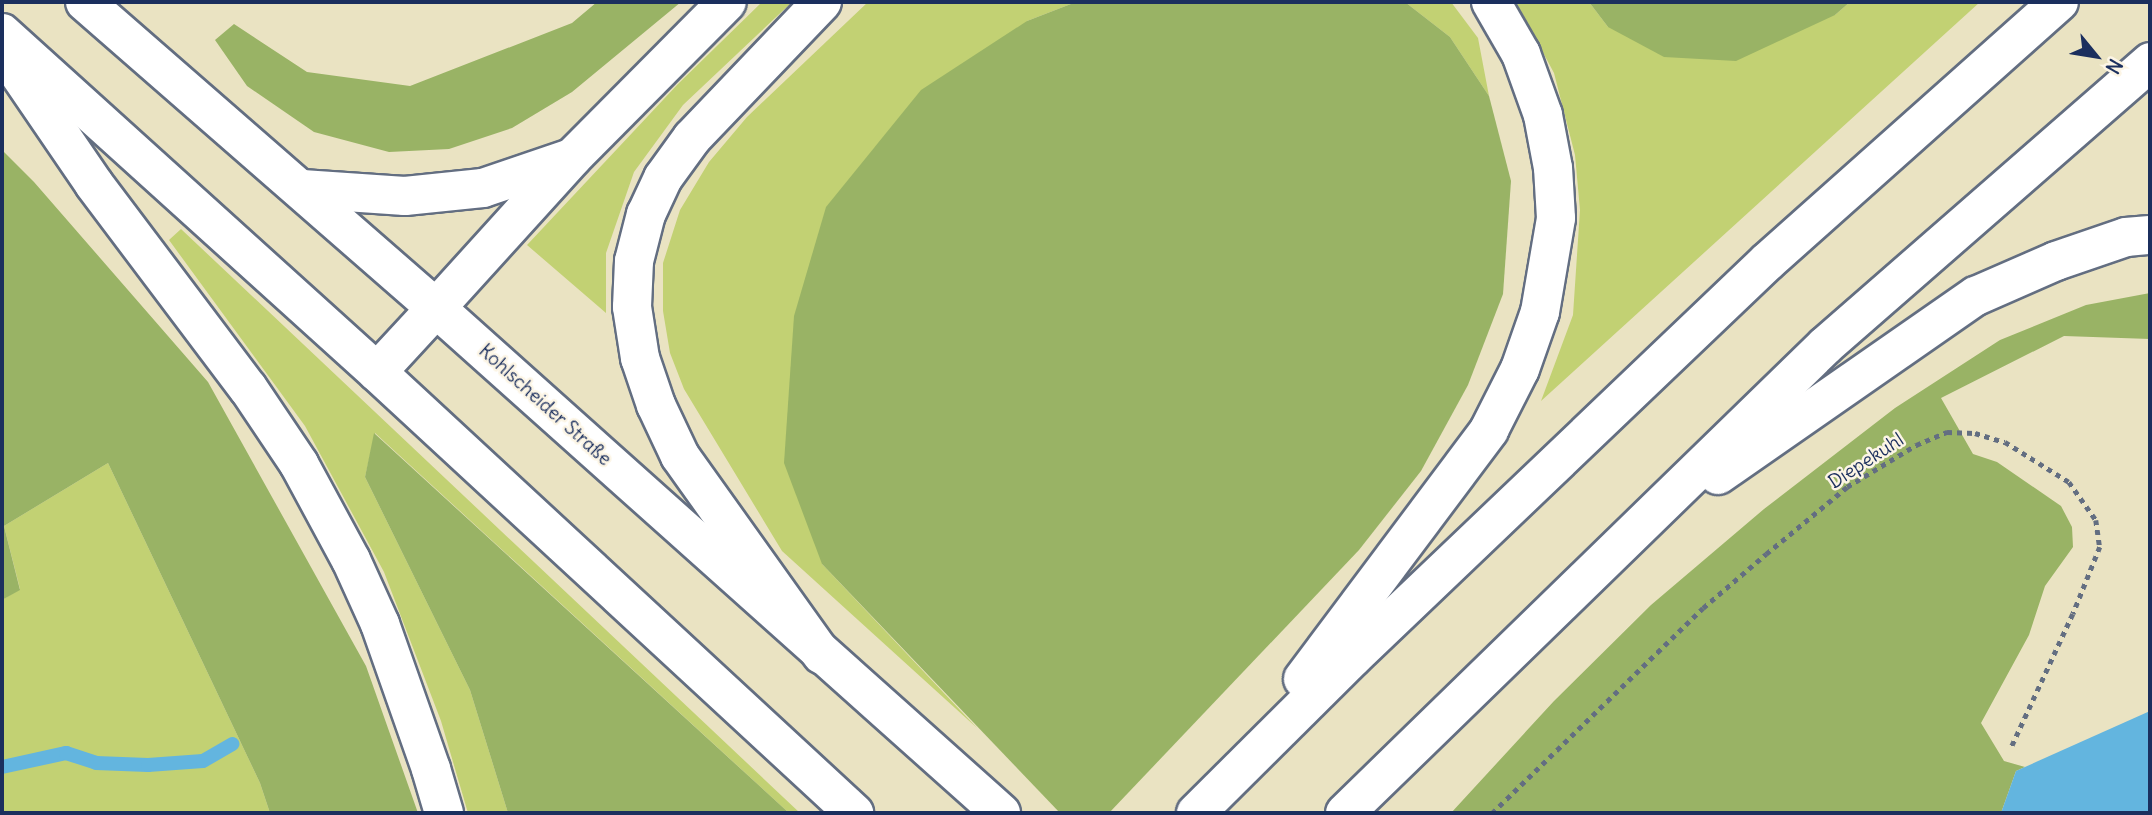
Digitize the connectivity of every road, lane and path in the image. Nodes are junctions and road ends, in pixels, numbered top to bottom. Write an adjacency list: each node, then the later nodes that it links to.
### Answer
1 (85, 2): 10 (main road, Kohlscheider Straße)
2 (727, 2): 9 (main road)
3 (822, 2): 15 (main road)
4 (1491, 2): 17 (main road)
5 (2059, 2): 17 (main road)
6 (2, 33): 13 (main road)
7 (2, 49): 18 (main road)
8 (2150, 62): 14 (main road)
9 (573, 157): 10 (main road); 12 (main road)
10 (302, 189): 12 (main road, Kohlscheider Straße)
11 (2150, 235): 14 (main road)
12 (436, 308): 13 (main road); 15 (main road, Kohlscheider Straße)
13 (377, 372): 19 (main road)
14 (1629, 535): 21 (main road)
15 (822, 655): 20 (main road, Kohlscheider Straße)
16 (2011, 748): 22 (path, Diepekuhl)
17 (1208, 801)
18 (444, 813)
19 (855, 813)
20 (1000, 813)
21 (1345, 813)
22 (1492, 813)

